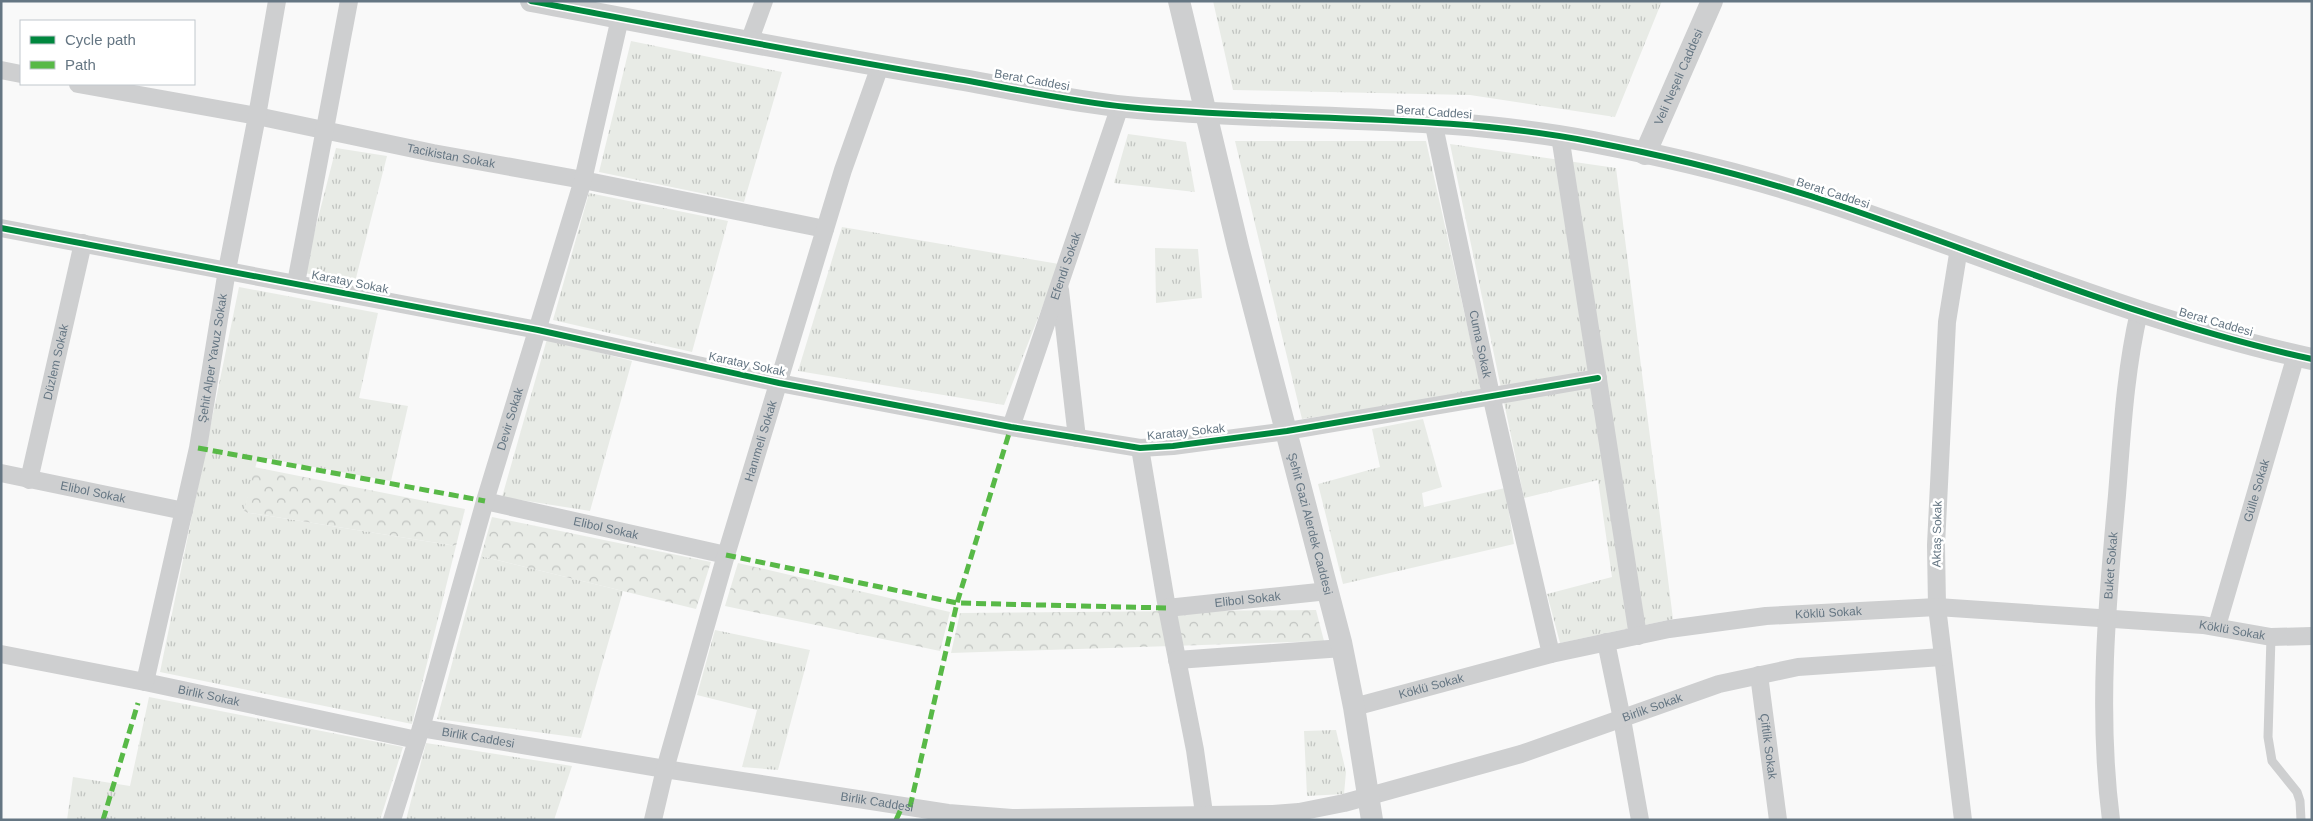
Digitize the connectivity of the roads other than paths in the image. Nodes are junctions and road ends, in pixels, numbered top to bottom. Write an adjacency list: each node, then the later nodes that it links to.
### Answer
1 (277, 1): 15 (street, Şehit Alper Yavuz Sokak)
2 (349, 1): 17 (street)
3 (531, 1): 7 (street, Berat Caddesi)
4 (764, 1): 8 (street)
5 (1179, 1): 14 (street, Şehit Gazi Alerdek Caddesi)
6 (1712, 1): 19 (street, Veli Neşeli Caddesi)
7 (612, 12): 8 (street, Berat Caddesi); 20 (street, Devir Sokak)
8 (750, 42): 9 (street, Berat Caddesi)
9 (880, 66): 13 (street, Berat Caddesi); 22 (street, Hanımeli Sokak)
10 (1, 70): 11 (street)
11 (20, 74)
12 (84, 85): 15 (street, Tacikistan Sokak)
13 (1120, 106): 14 (street, Berat Caddesi); 27 (street, Efendi Sokak)
14 (1204, 114): 16 (street, Berat Caddesi); 35 (street, Şehit Gazi Alerdek Caddesi)
15 (257, 116): 17 (street, Tacikistan Sokak); 25 (street, Şehit Alper Yavuz Sokak)
16 (1433, 121): 18 (street, Berat Caddesi); 33 (street, Cuma Sokak)
17 (326, 130): 20 (street, Tacikistan Sokak); 26 (street)
18 (1560, 136): 19 (street, Berat Caddesi); 31 (street)
19 (1645, 154): 24 (street, Berat Caddesi)
20 (583, 180): 22 (street, Tacikistan Sokak); 29 (street, Devir Sokak)
21 (1, 228): 23 (street, Karatay Sokak)
22 (825, 229): 32 (street, Hanımeli Sokak)
23 (83, 243): 25 (street, Karatay Sokak); 39 (street, Düzlem Sokak)
24 (1958, 248): 28 (street, Berat Caddesi); 44 (street, Aktaş Sokak)
25 (227, 270): 26 (street, Karatay Sokak); 41 (street, Şehit Alper Yavuz Sokak)
26 (296, 284): 29 (street, Karatay Sokak)
27 (1059, 285): 34 (street, Efendi Sokak); 36 (street)
28 (2139, 312): 30 (street, Berat Caddesi); 46 (street, Buket Sokak)
29 (538, 330): 32 (street, Karatay Sokak); 40 (street, Devir Sokak)
30 (2304, 357): 47 (street, Gülle Sokak)
31 (1598, 378): 33 (street, Karatay Sokak); 48 (street)
32 (779, 383): 34 (street, Karatay Sokak); 42 (street, Hanımeli Sokak)
33 (1491, 396): 35 (street, Karatay Sokak); 54 (street, Cuma Sokak)
34 (1011, 427): 36 (street, Karatay Sokak)
35 (1287, 432): 37 (street, Karatay Sokak); 43 (street, Şehit Gazi Alerdek Caddesi)
36 (1078, 438): 37 (street, Karatay Sokak)
37 (1140, 448): 45 (street)
38 (1, 474): 39 (street, Elibol Sokak)
39 (29, 480): 41 (street, Elibol Sokak)
40 (485, 501): 42 (street, Elibol Sokak); 61 (street, Devir Sokak)
41 (184, 511): 58 (street, Şehit Alper Yavuz Sokak)
42 (726, 555): 62 (street, Hanımeli Sokak)
43 (1328, 592): 45 (street, Elibol Sokak); 52 (street, Şehit Gazi Alerdek Caddesi)
44 (1937, 607): 46 (street, Köklü Sokak); 48 (street, Köklü Sokak); 55 (street, Aktaş Sokak)
45 (1167, 608): 56 (street)
46 (2106, 619): 47 (street, Köklü Sokak); 72 (street, Buket Sokak)
47 (2217, 626): 50 (street, Köklü Sokak)
48 (1638, 636): 51 (street, Köklü Sokak)
49 (2312, 636): 50 (street, Köklü Sokak)
50 (2271, 637): 73 (lane)
51 (1606, 642): 54 (street, Köklü Sokak); 60 (street)
52 (1343, 648): 56 (street); 59 (street, Şehit Gazi Alerdek Caddesi)
53 (1, 654): 58 (street, Birlik Sokak)
54 (1551, 654): 59 (street, Köklü Sokak)
55 (1942, 656): 57 (street, Birlik Sokak); 71 (street, Aktaş Sokak)
56 (1177, 660): 64 (street)
57 (1759, 675): 60 (street, Birlik Sokak); 70 (street, Çiftlik Sokak)
58 (145, 682): 61 (street, Birlik Sokak)
59 (1354, 707): 63 (street, Şehit Gazi Alerdek Caddesi)
60 (1622, 719): 63 (street, Birlik Sokak); 69 (street)
61 (419, 734): 62 (street, Birlik Caddesi); 66 (street, Devir Sokak)
62 (665, 769): 65 (street, Birlik Caddesi); 67 (street, Hanımeli Sokak)
63 (1368, 796): 64 (street, Birlik Caddesi); 68 (street, Şehit Gazi Alerdek Caddesi)
64 (1205, 817): 65 (street, Birlik Caddesi)
65 (1114, 818)
66 (392, 820)
67 (653, 820)
68 (1372, 820)
69 (1640, 820)
70 (1778, 820)
71 (1963, 820)
72 (2111, 820)
73 (2301, 820)

